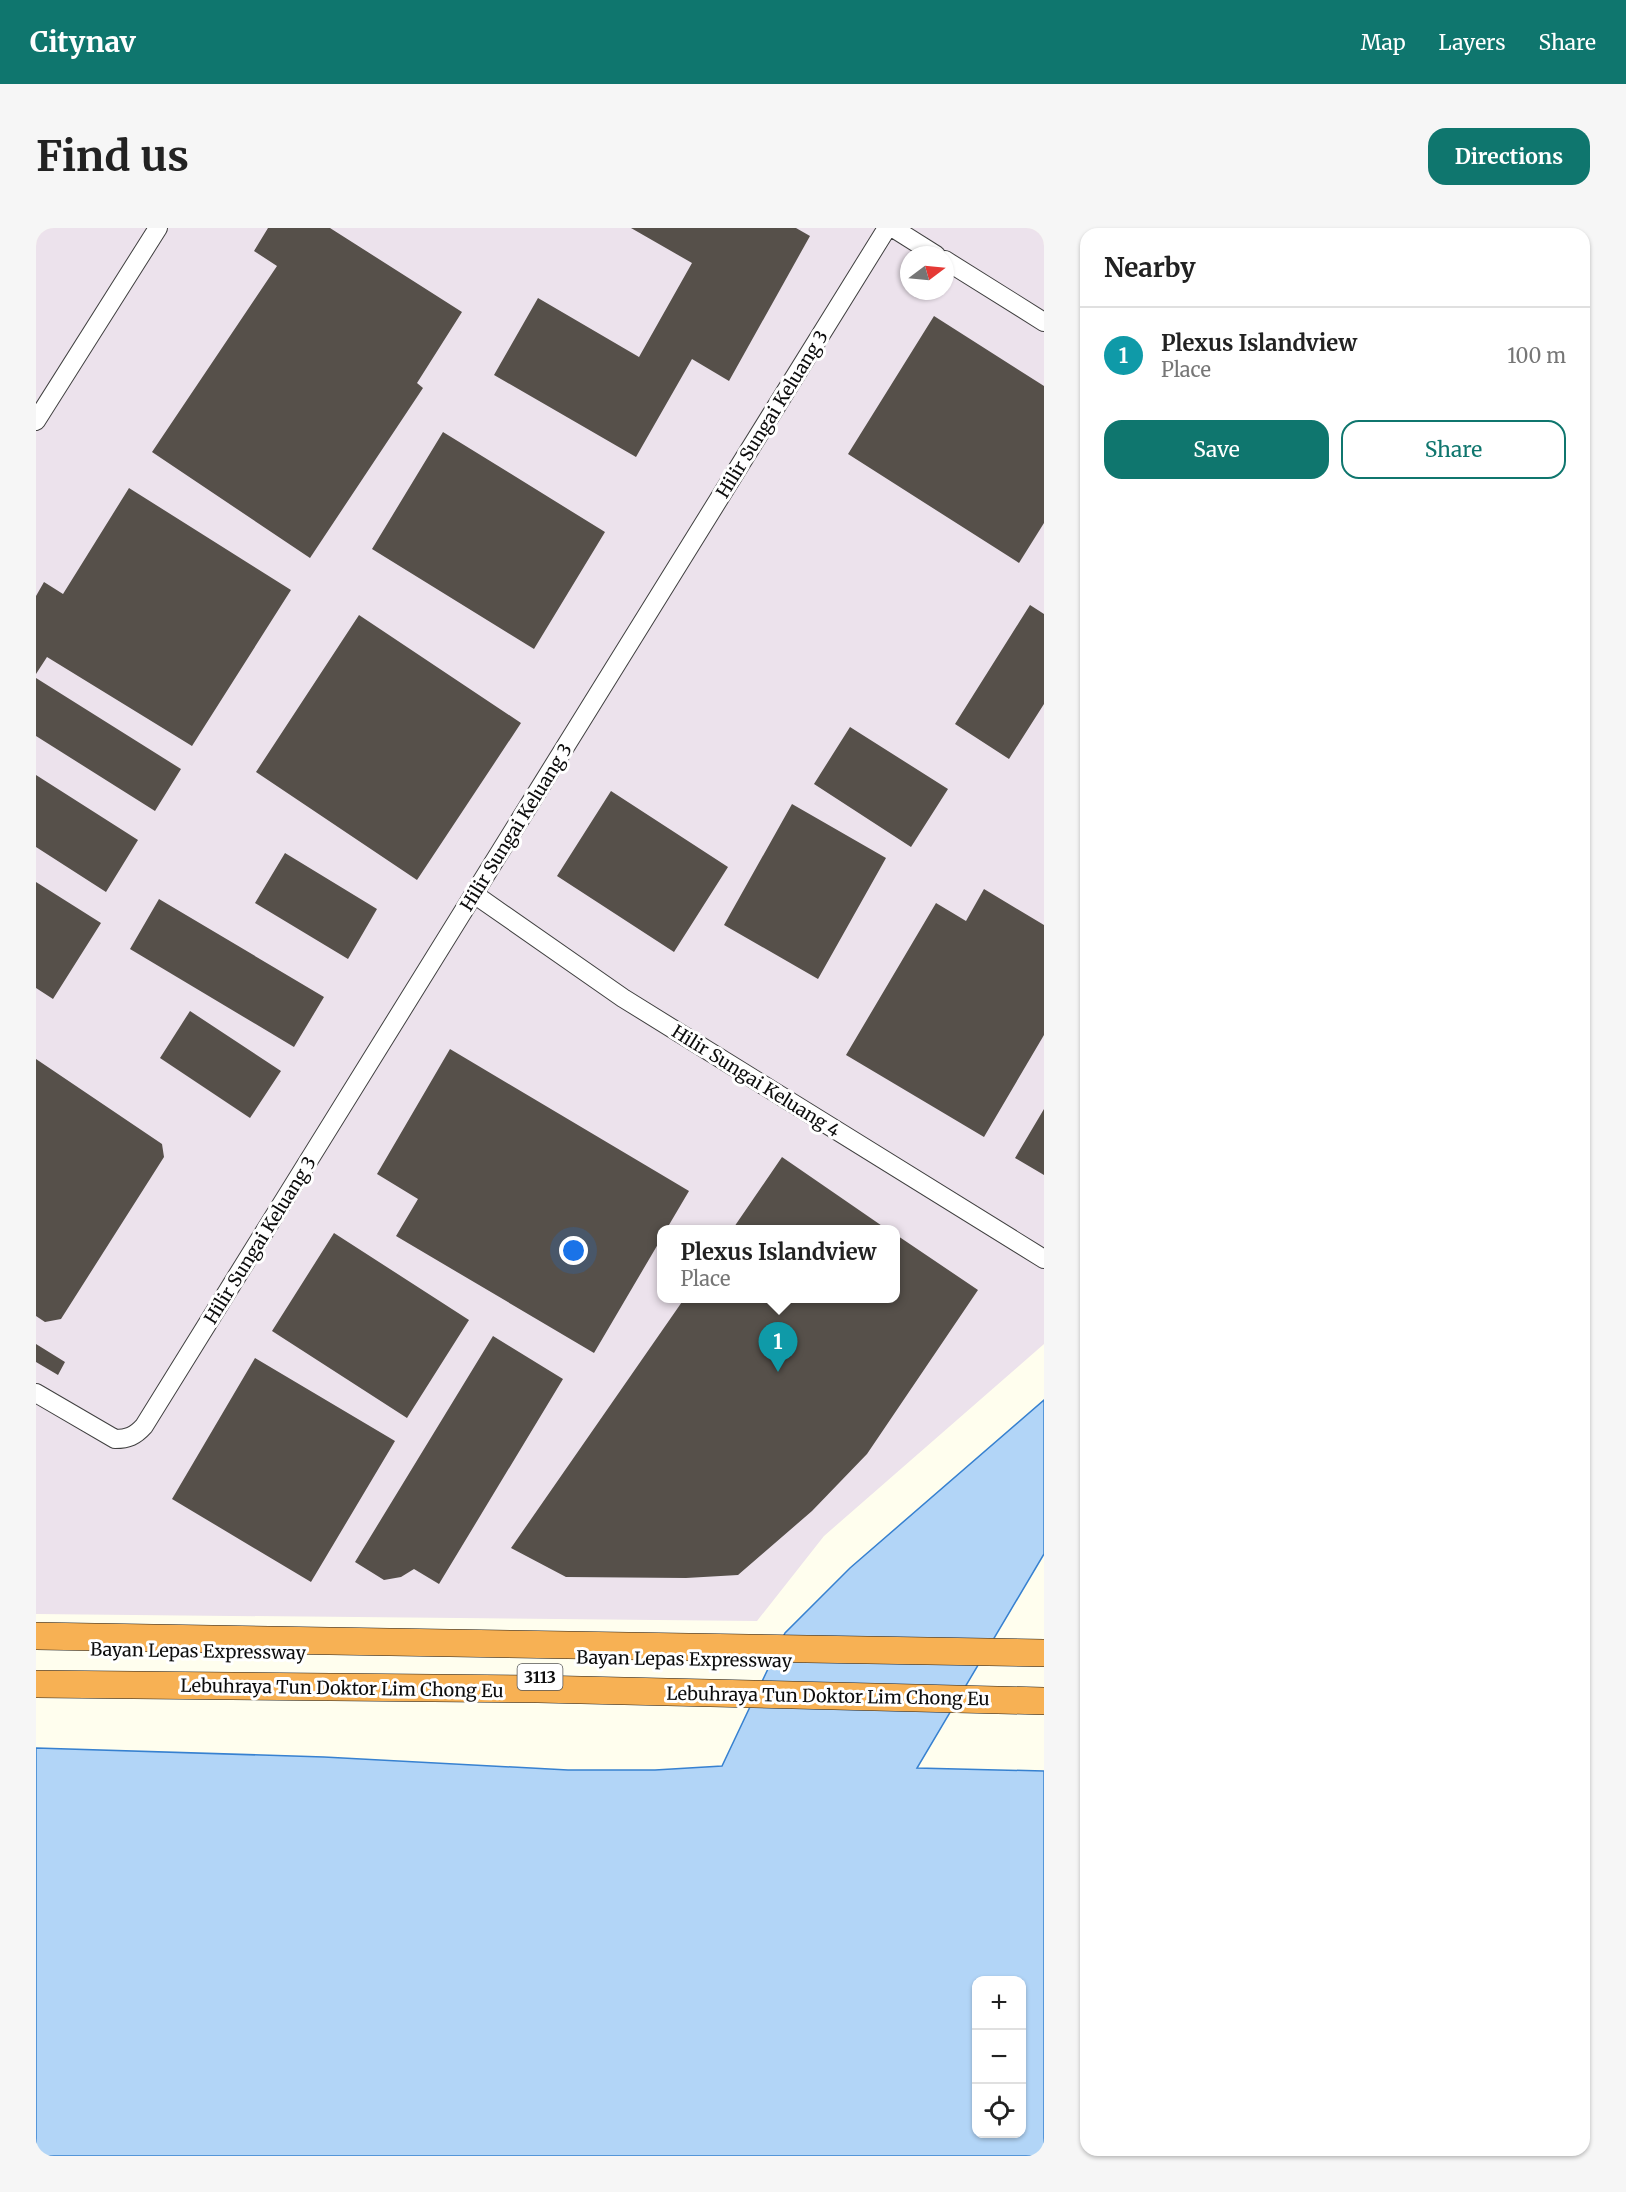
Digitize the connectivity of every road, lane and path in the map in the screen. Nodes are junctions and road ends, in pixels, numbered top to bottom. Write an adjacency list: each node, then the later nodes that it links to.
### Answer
1 (158, 228): 7 (street)
2 (887, 228): 8 (street, Hilir Sungai Keluang 3)
3 (893, 228): 4 (street)
4 (922, 246)
5 (954, 266): 6 (street)
6 (1044, 322)
7 (36, 421)
8 (474, 894): 9 (street, Hilir Sungai Keluang 4); 10 (street, Hilir Sungai Keluang 3)
9 (1044, 1259)
10 (36, 1393)
11 (36, 1636): 13 (highway, 3113)
12 (36, 1648): 14 (highway, Bayan Lepas Expressway / 3113)
13 (1044, 1653)
14 (1044, 1665)
15 (36, 1668): 17 (highway, Bayan Lepas Expressway / 3113)
16 (36, 1684): 18 (highway, Lebuhraya Tun Doktor Lim Chong Eu / 3113)
17 (1044, 1684)
18 (1044, 1701)

